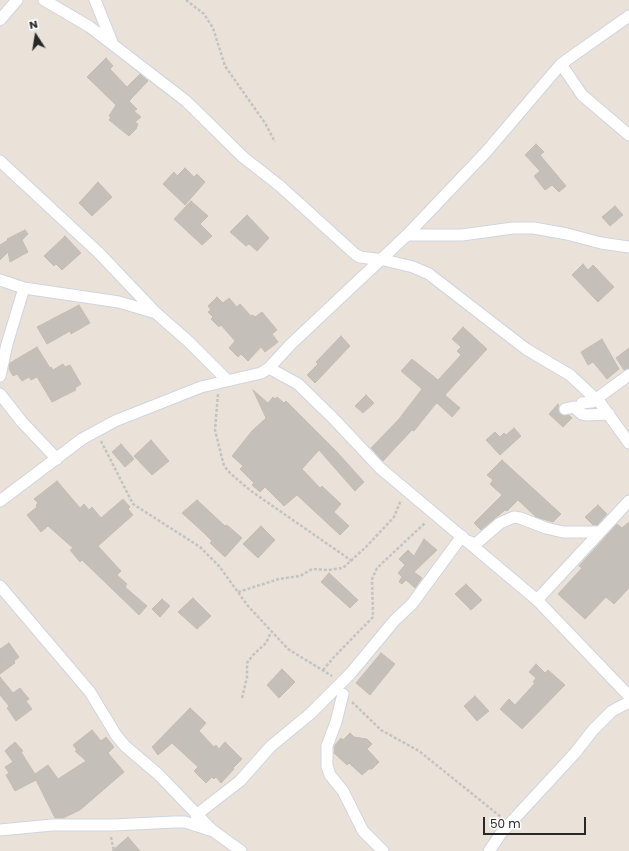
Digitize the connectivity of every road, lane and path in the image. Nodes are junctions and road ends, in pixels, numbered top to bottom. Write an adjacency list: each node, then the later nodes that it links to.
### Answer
1 (17, 0): 6 (street)
2 (44, 0): 7 (street)
3 (95, 0): 7 (street)
4 (186, 0): 10 (path)
5 (629, 16): 8 (street)
6 (0, 20)
7 (114, 46): 14 (street)
8 (561, 64): 9 (street); 12 (street)
9 (629, 135)
10 (275, 142)
11 (0, 161): 17 (street)
12 (407, 235): 13 (street); 14 (street)
13 (629, 247)
14 (384, 260): 18 (street); 22 (street)
15 (0, 280): 16 (street)
16 (24, 288): 17 (street); 20 (street)
17 (156, 313): 21 (street)
18 (269, 368): 21 (street); 30 (street)
19 (629, 375): 24 (street)
20 (0, 376)
21 (224, 381): 27 (street); 36 (path)
22 (584, 386): 24 (street); 25 (street)
23 (0, 394): 29 (street)
24 (597, 398): 25 (street); 26 (street)
25 (575, 407): 26 (street)
26 (609, 414): 28 (street)
27 (97, 432): 29 (street); 38 (path)
28 (629, 443)
29 (57, 459): 31 (street)
30 (404, 488): 33 (street); 36 (path)
31 (0, 501)
32 (629, 501): 34 (street)
33 (435, 514): 35 (street); 41 (path)
34 (599, 532): 35 (street); 39 (street)
35 (465, 539): 39 (street); 42 (street)
36 (352, 561): 38 (path)
37 (0, 586): 45 (street)
38 (238, 592): 40 (path)
39 (537, 600): 43 (street)
40 (271, 631): 41 (path); 44 (path)
41 (323, 671): 42 (path)
42 (340, 690): 45 (street); 46 (path); 50 (street)
43 (629, 696): 46 (street)
44 (242, 698)
45 (196, 815): 48 (street)
46 (510, 823): 51 (street)
47 (0, 830): 48 (street)
48 (212, 830): 49 (street)
49 (241, 851)
50 (383, 851)
51 (489, 851)

